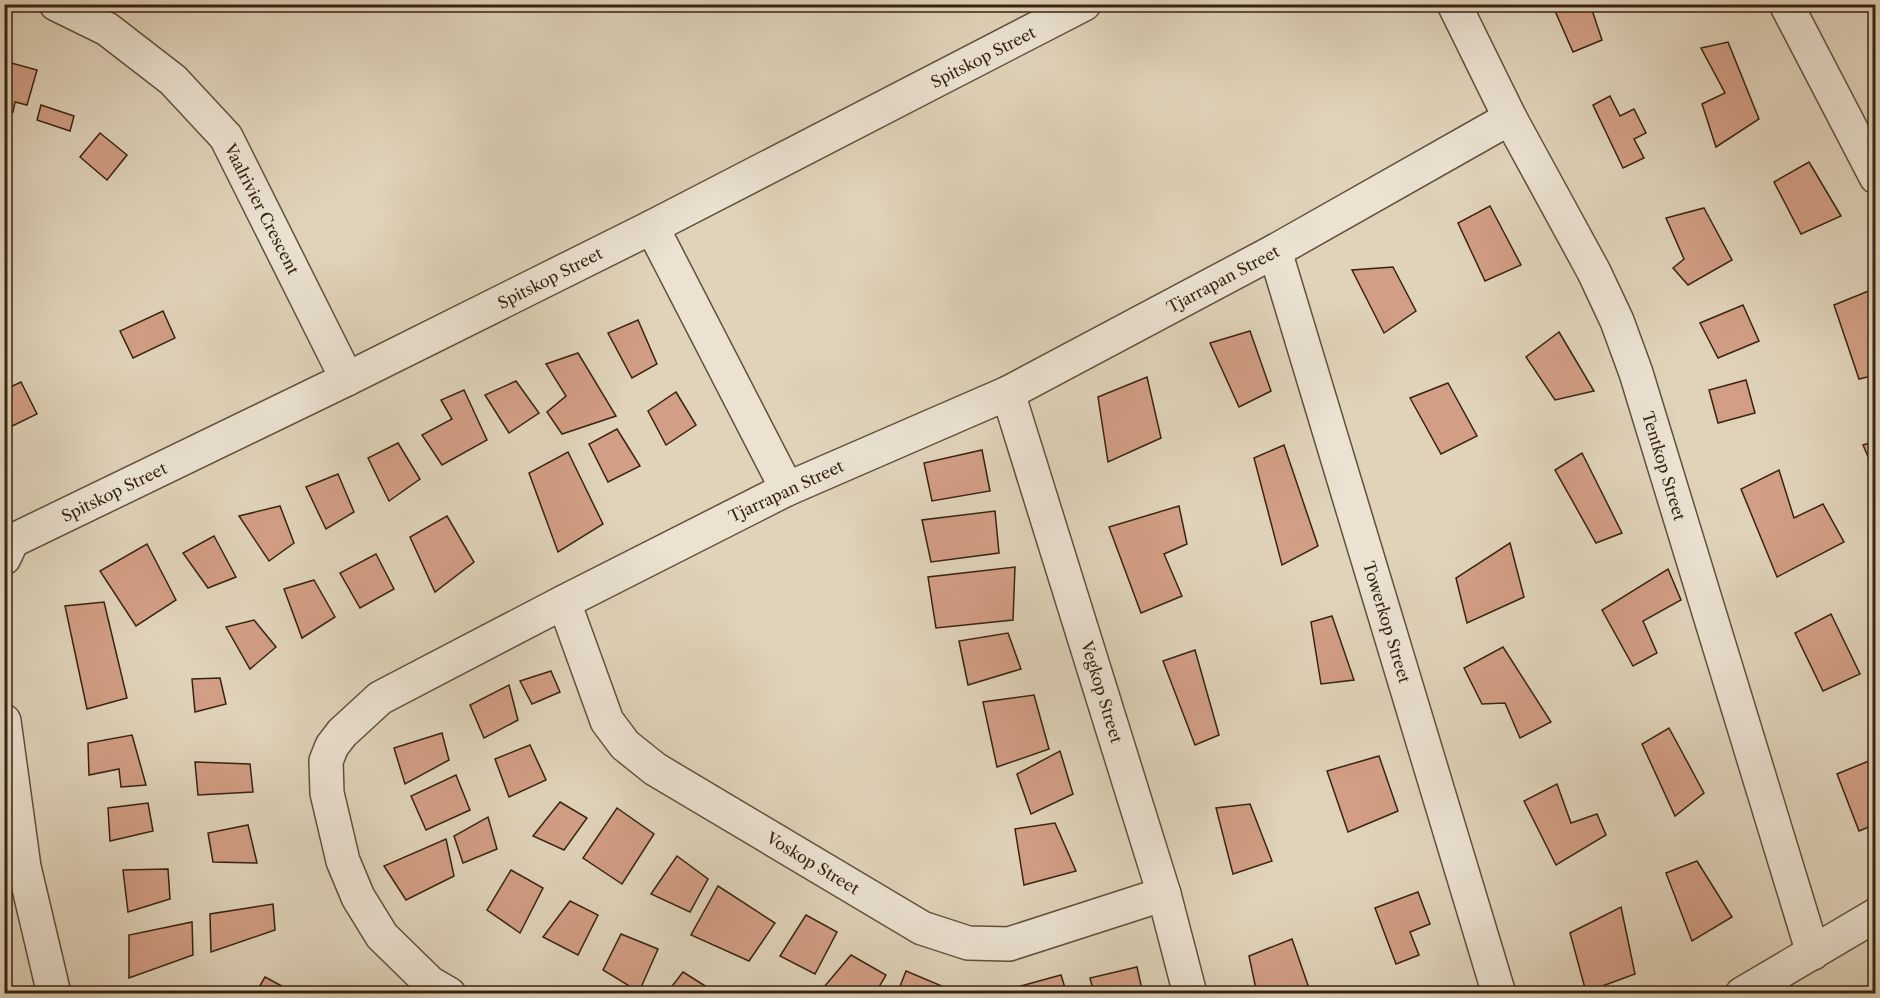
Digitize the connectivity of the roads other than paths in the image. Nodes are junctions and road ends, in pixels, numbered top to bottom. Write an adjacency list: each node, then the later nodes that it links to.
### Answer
1 (56, 4): 9 (street, Vaalrivier Crescent)
2 (1084, 4): 7 (street, Spitskop Street)
3 (1454, 4): 5 (street, Tentkop Street)
4 (1785, 4): 6 (street)
5 (1510, 118): 8 (street, Tjarrapan Street); 18 (street, Tentkop Street)
6 (1875, 177)
7 (652, 227): 9 (street, Spitskop Street); 11 (street)
8 (1275, 251): 10 (street, Tjarrapan Street); 22 (street, Towerkop Street)
9 (347, 379): 12 (street, Spitskop Street)
10 (1008, 393): 11 (street, Tjarrapan Street); 16 (street, Vegkop Street)
11 (787, 489): 13 (street, Tjarrapan Street)
12 (8, 549)
13 (564, 602): 16 (street, Voskop Street); 19 (street, Tjarrapan Street)
14 (4, 721): 15 (street)
15 (14, 869): 20 (street)
16 (1164, 894): 21 (street, Vegkop Street)
17 (1875, 915): 18 (street)
18 (1813, 952): 23 (street)
19 (435, 990)
20 (54, 993)
21 (1190, 993)
22 (1499, 993)
23 (1742, 993)

